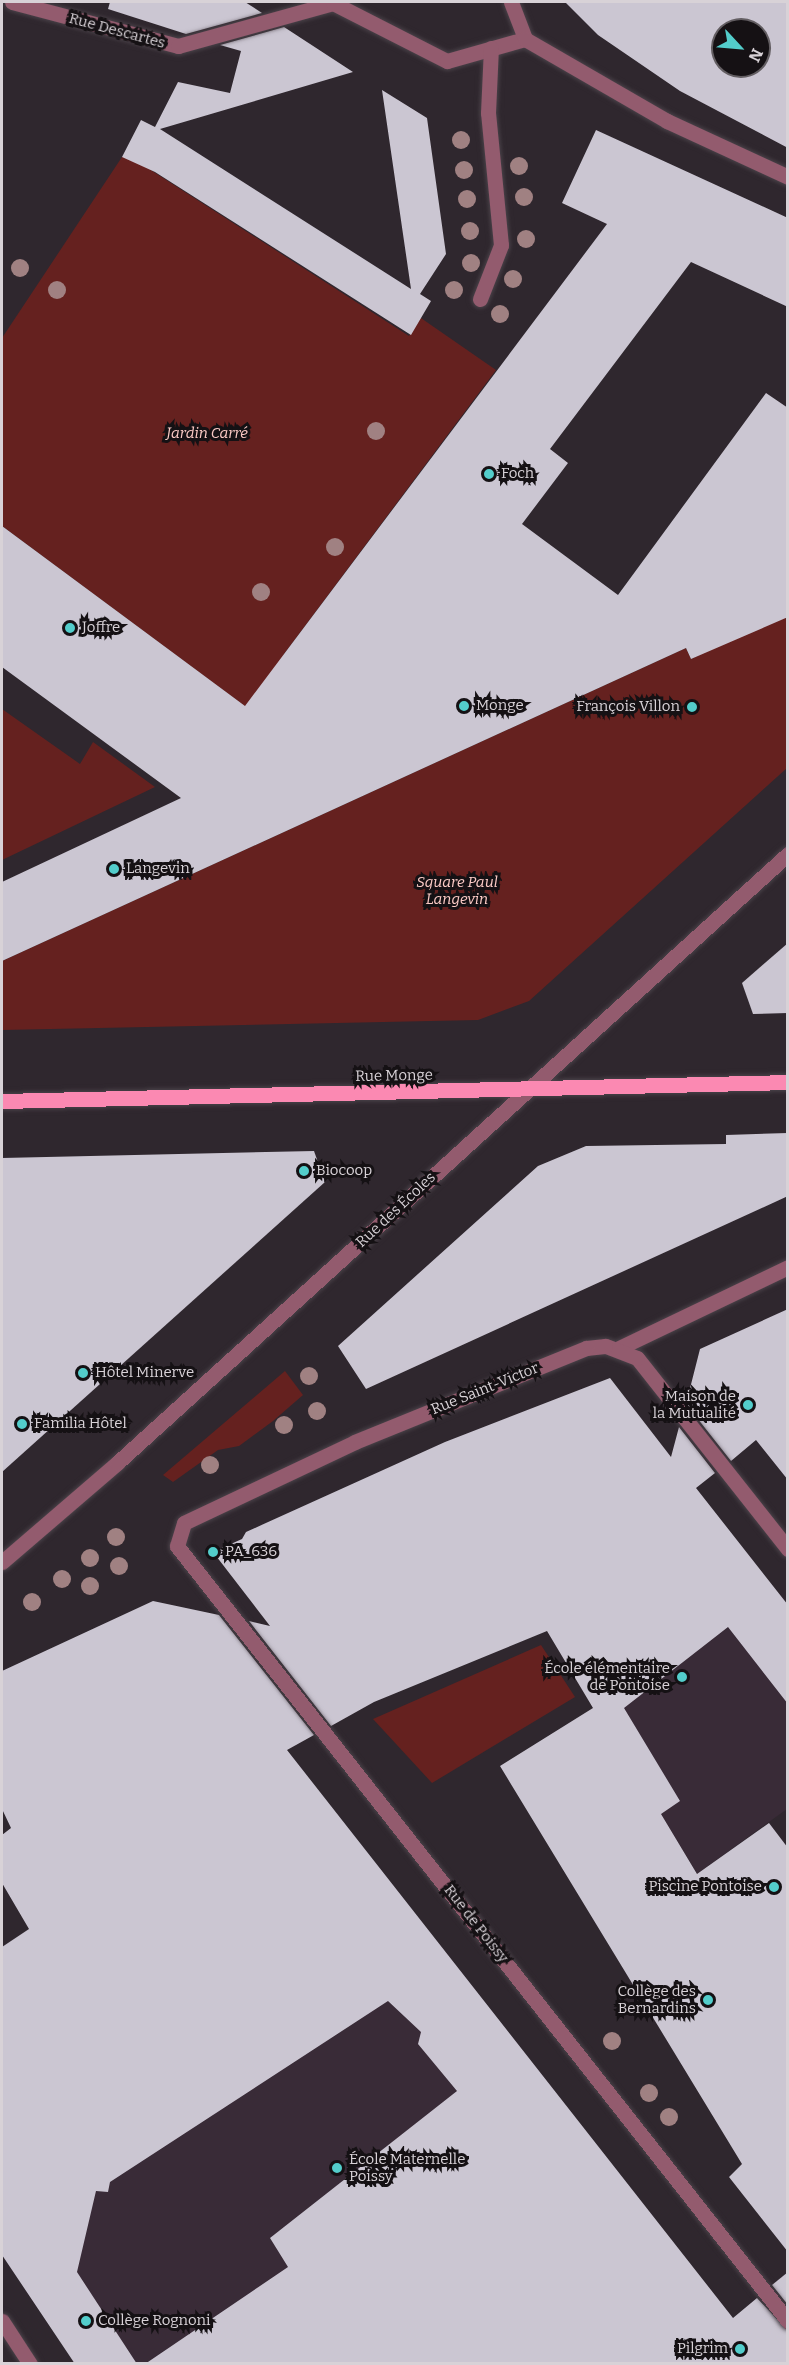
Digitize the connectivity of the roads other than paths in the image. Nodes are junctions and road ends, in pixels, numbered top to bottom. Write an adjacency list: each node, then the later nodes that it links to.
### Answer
1 (12, 2): 4 (street, Rue Descartes)
2 (511, 2): 3 (street)
3 (525, 39): 4 (street, Rue Descartes); 5 (street)
4 (491, 48): 6 (street)
5 (788, 177)
6 (480, 299)
7 (788, 854): 9 (street, Rue des Écoles)
8 (788, 1082): 9 (main road, Rue Monge)
9 (521, 1091): 10 (main road, Rue Monge); 15 (street, Rue des Écoles)
10 (2, 1101)
11 (788, 1267): 12 (street, Rue Saint-Victor)
12 (619, 1348): 13 (street, Rue Saint-Victor); 14 (street)
13 (184, 1523): 17 (street, Rue de Poissy)
14 (788, 1549)
15 (2, 1562)
16 (2, 2321): 18 (street)
17 (788, 2321)
18 (30, 2364)

